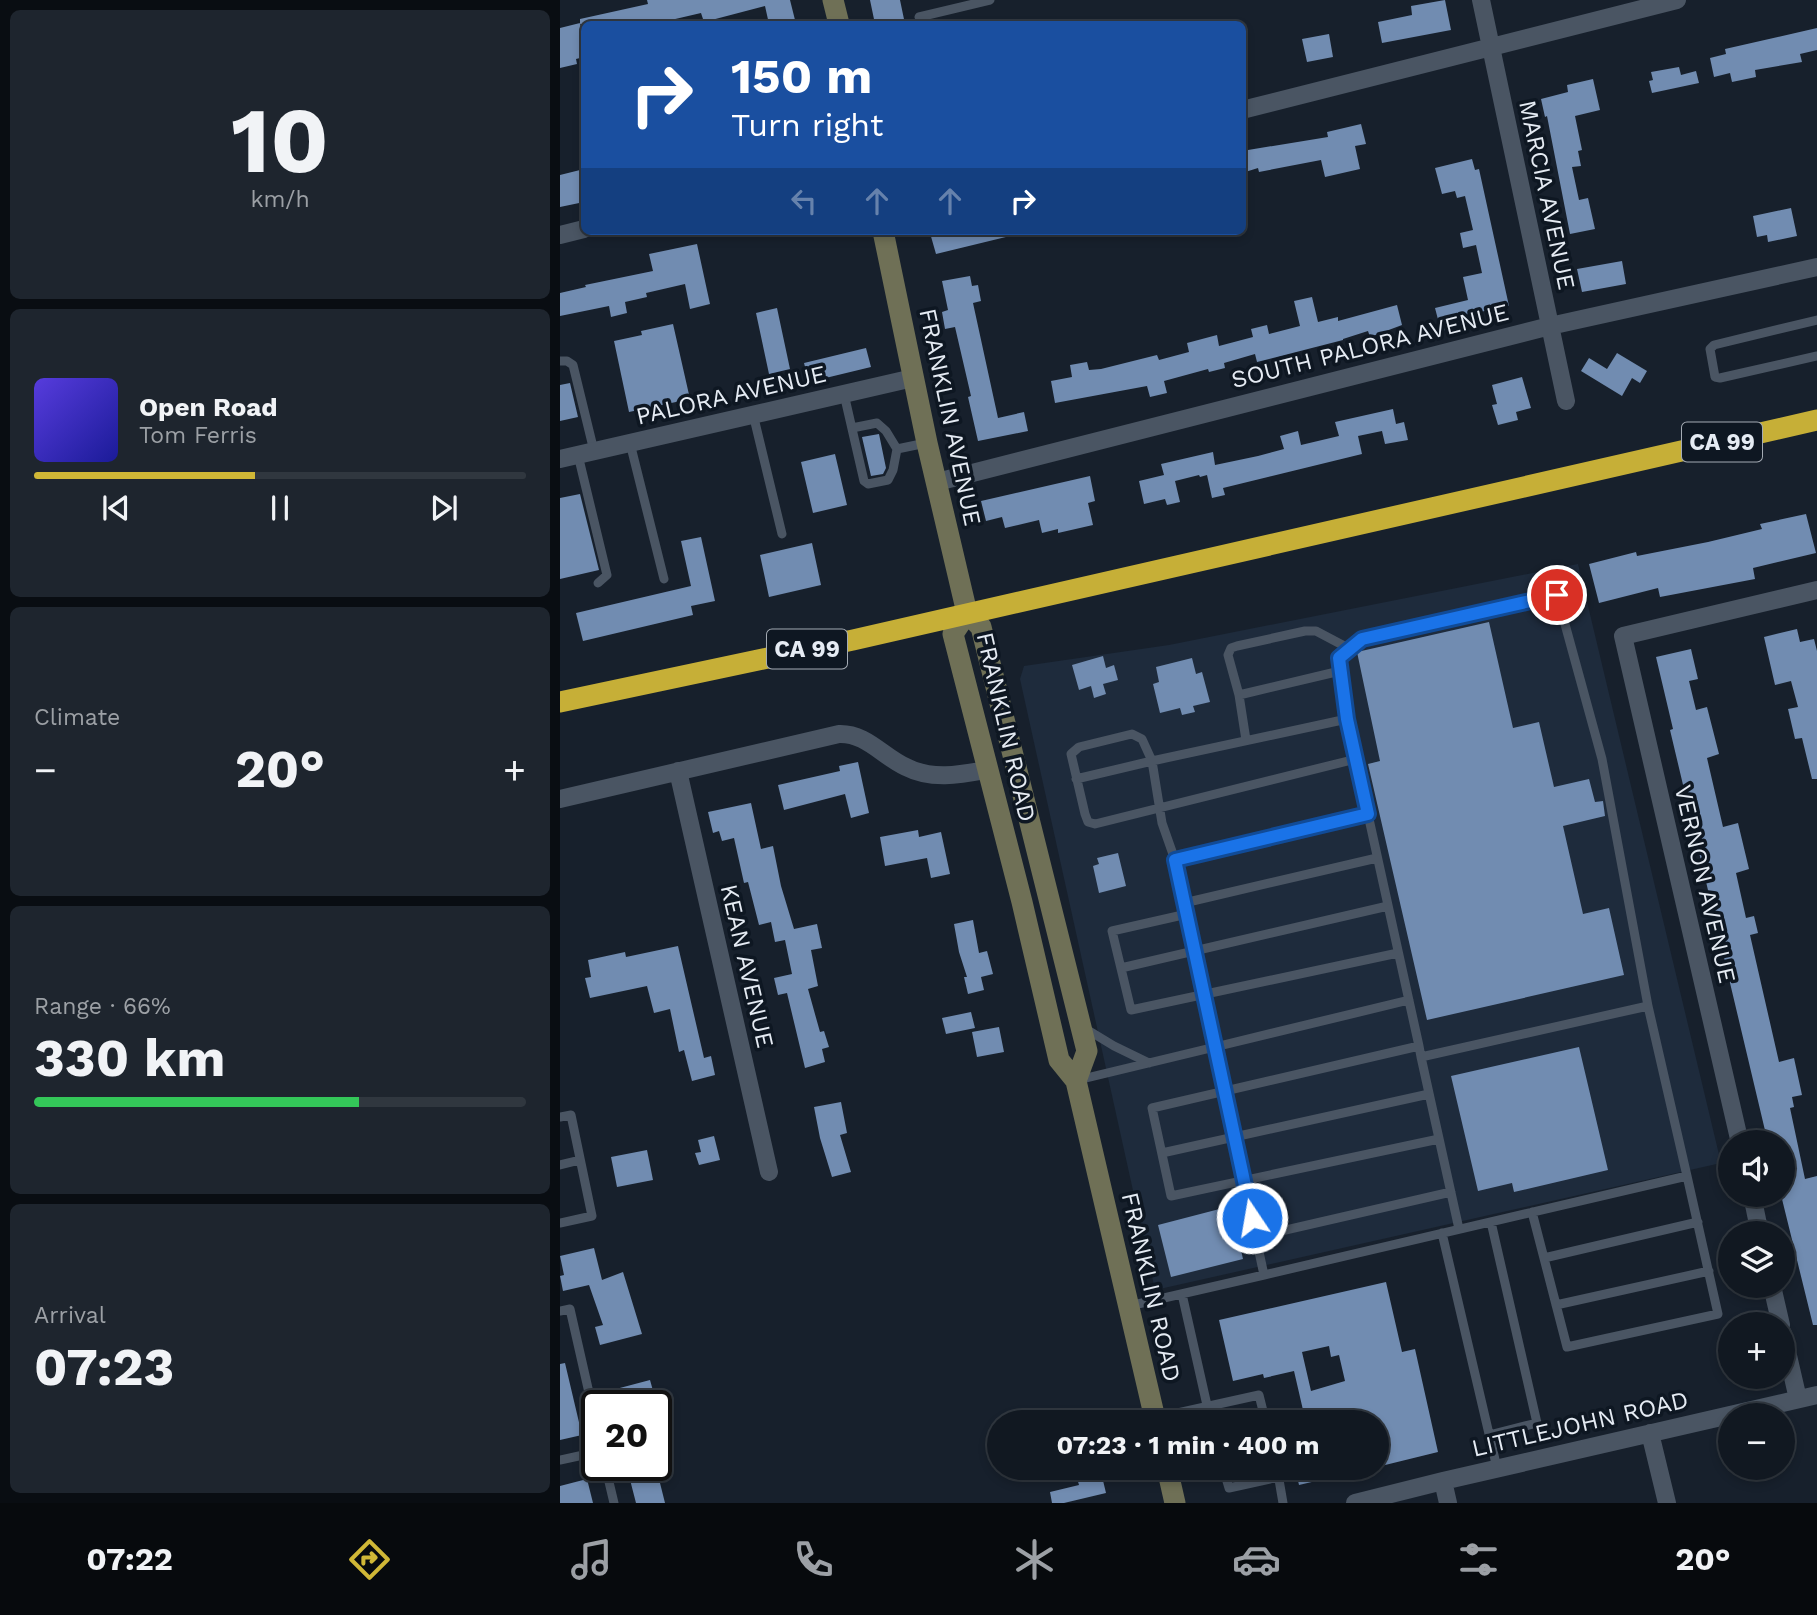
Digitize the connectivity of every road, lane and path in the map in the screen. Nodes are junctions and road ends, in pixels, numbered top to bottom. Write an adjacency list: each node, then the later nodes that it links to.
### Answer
1 (834, 0): 6 (main road)
2 (990, 0): 5 (lane)
3 (1481, 0): 7 (street, MARCIA AVENUE)
4 (1677, 0): 7 (street)
5 (919, 17)
6 (838, 21)
7 (1491, 47): 8 (street); 14 (street, MARCIA AVENUE)
8 (1246, 109)
9 (581, 230): 10 (street)
10 (560, 235)
11 (884, 235): 17 (main road, FRANKLIN AVENUE)
12 (1817, 267): 14 (street, SOUTH PALORA AVENUE)
13 (1817, 320): 15 (lane)
14 (1550, 326): 19 (street, MARCIA AVENUE); 28 (street, SOUTH PALORA AVENUE)
15 (1817, 356)
16 (560, 361): 26 (lane)
17 (913, 378): 18 (street, PALORA AVENUE); 24 (main road, FRANKLIN AVENUE)
18 (844, 394): 20 (street, PALORA AVENUE); 22 (lane)
19 (1566, 401)
20 (754, 414): 23 (street, PALORA AVENUE); 29 (lane)
21 (1817, 420): 33 (highway, CA 99)
22 (852, 428): 25 (lane); 25 (lane)
23 (630, 443): 26 (street, PALORA AVENUE); 30 (lane)
24 (927, 443): 25 (lane); 28 (main road, FRANKLIN AVENUE)
25 (897, 449)
26 (586, 453): 27 (street, PALORA AVENUE); 31 (lane)
27 (560, 459)
28 (937, 482): 33 (main road, FRANKLIN AVENUE)
29 (782, 534)
30 (664, 579)
31 (598, 583)
32 (1817, 590): 68 (street, VERNON AVENUE)
33 (967, 613): 37 (highway, CA 99); 42 (main road, FRANKLIN ROAD); 59 (main road, FRANKLIN ROAD)
34 (1349, 649): 35 (lane); 36 (lane); 58 (lane)
35 (1340, 671): 36 (lane); 38 (lane)
36 (1238, 695): 39 (lane)
37 (560, 702)
38 (1347, 719): 39 (lane); 40 (lane)
39 (1246, 740): 41 (lane)
40 (1356, 760): 46 (lane); 47 (lane)
41 (1152, 761): 44 (lane); 44 (lane); 46 (lane)
42 (986, 770): 43 (street); 64 (main road, FRANKLIN ROAD)
43 (678, 771): 45 (street); 74 (street, KEAN AVENUE)
44 (1076, 779): 46 (lane)
45 (560, 799)
46 (1159, 806): 49 (lane)
47 (1368, 814): 48 (lane); 49 (lane)
48 (1377, 858): 50 (lane); 51 (lane)
49 (1175, 860): 50 (lane)
50 (1184, 903): 52 (lane)
51 (1388, 906): 53 (lane); 54 (lane)
52 (1187, 914): 53 (lane); 55 (lane)
53 (1194, 950): 55 (lane); 56 (lane)
54 (1398, 953): 56 (lane); 57 (lane)
55 (1121, 968): 56 (lane)
56 (1204, 994): 61 (lane)
57 (1409, 1000): 60 (lane); 61 (lane)
58 (1648, 1006): 62 (lane); 75 (lane)
59 (1081, 1025): 63 (lane); 64 (main road, FRANKLIN ROAD)
60 (1419, 1046): 62 (lane); 65 (lane)
61 (1215, 1047): 63 (lane); 65 (lane)
62 (1421, 1057): 66 (lane)
63 (1149, 1063): 64 (lane)
64 (1076, 1081): 90 (main road, FRANKLIN ROAD)
65 (1225, 1093): 69 (lane); 71 (lane)
66 (1429, 1094): 69 (lane); 70 (lane)
67 (560, 1117): 72 (lane)
68 (1737, 1130)
69 (1235, 1138): 71 (lane); 76 (lane)
70 (1439, 1139): 76 (lane); 77 (lane)
71 (1162, 1153): 76 (lane)
72 (580, 1160): 73 (lane); 81 (lane)
73 (560, 1165)
74 (769, 1172)
75 (1687, 1176): 78 (lane); 80 (lane)
76 (1244, 1181): 84 (lane)
77 (1451, 1192): 82 (lane); 84 (lane)
78 (1532, 1212): 79 (lane); 85 (lane)
79 (1491, 1222): 82 (lane); 102 (lane)
80 (1698, 1222): 85 (lane); 86 (lane)
81 (560, 1223)
82 (1459, 1229): 83 (lane)
83 (1442, 1233): 87 (lane); 102 (lane)
84 (1255, 1237): 87 (lane)
85 (1544, 1258): 89 (lane)
86 (1709, 1271): 89 (lane); 89 (lane)
87 (1264, 1275): 88 (lane)
88 (1182, 1294): 90 (lane); 96 (lane)
89 (1556, 1305)
90 (1129, 1306): 97 (main road, FRANKLIN ROAD)
91 (560, 1311): 93 (lane)
92 (1795, 1386): 95 (street)
93 (588, 1390)
94 (1817, 1395): 95 (street, LITTLEJOHN ROAD)
95 (1798, 1399): 101 (street, LITTLEJOHN ROAD)
96 (1207, 1406): 98 (lane); 99 (lane); 100 (lane)
97 (1153, 1410)
98 (1193, 1410)
99 (1208, 1410)
100 (1263, 1410)
101 (1650, 1433): 105 (street, LITTLEJOHN ROAD); 117 (street)
102 (1489, 1435): 105 (lane)
103 (581, 1455): 104 (lane)
104 (560, 1460)
105 (1497, 1468): 111 (street, LITTLEJOHN ROAD)
106 (1170, 1480): 113 (main road)
107 (1227, 1480): 108 (lane)
108 (1255, 1480)
109 (1279, 1480): 114 (lane)
110 (609, 1481): 112 (lane)
111 (1443, 1481): 115 (street, LITTLEJOHN ROAD); 116 (street)
112 (614, 1503)
113 (1175, 1503)
114 (1283, 1503)
115 (1355, 1503)
116 (1448, 1503)
117 (1667, 1503)

